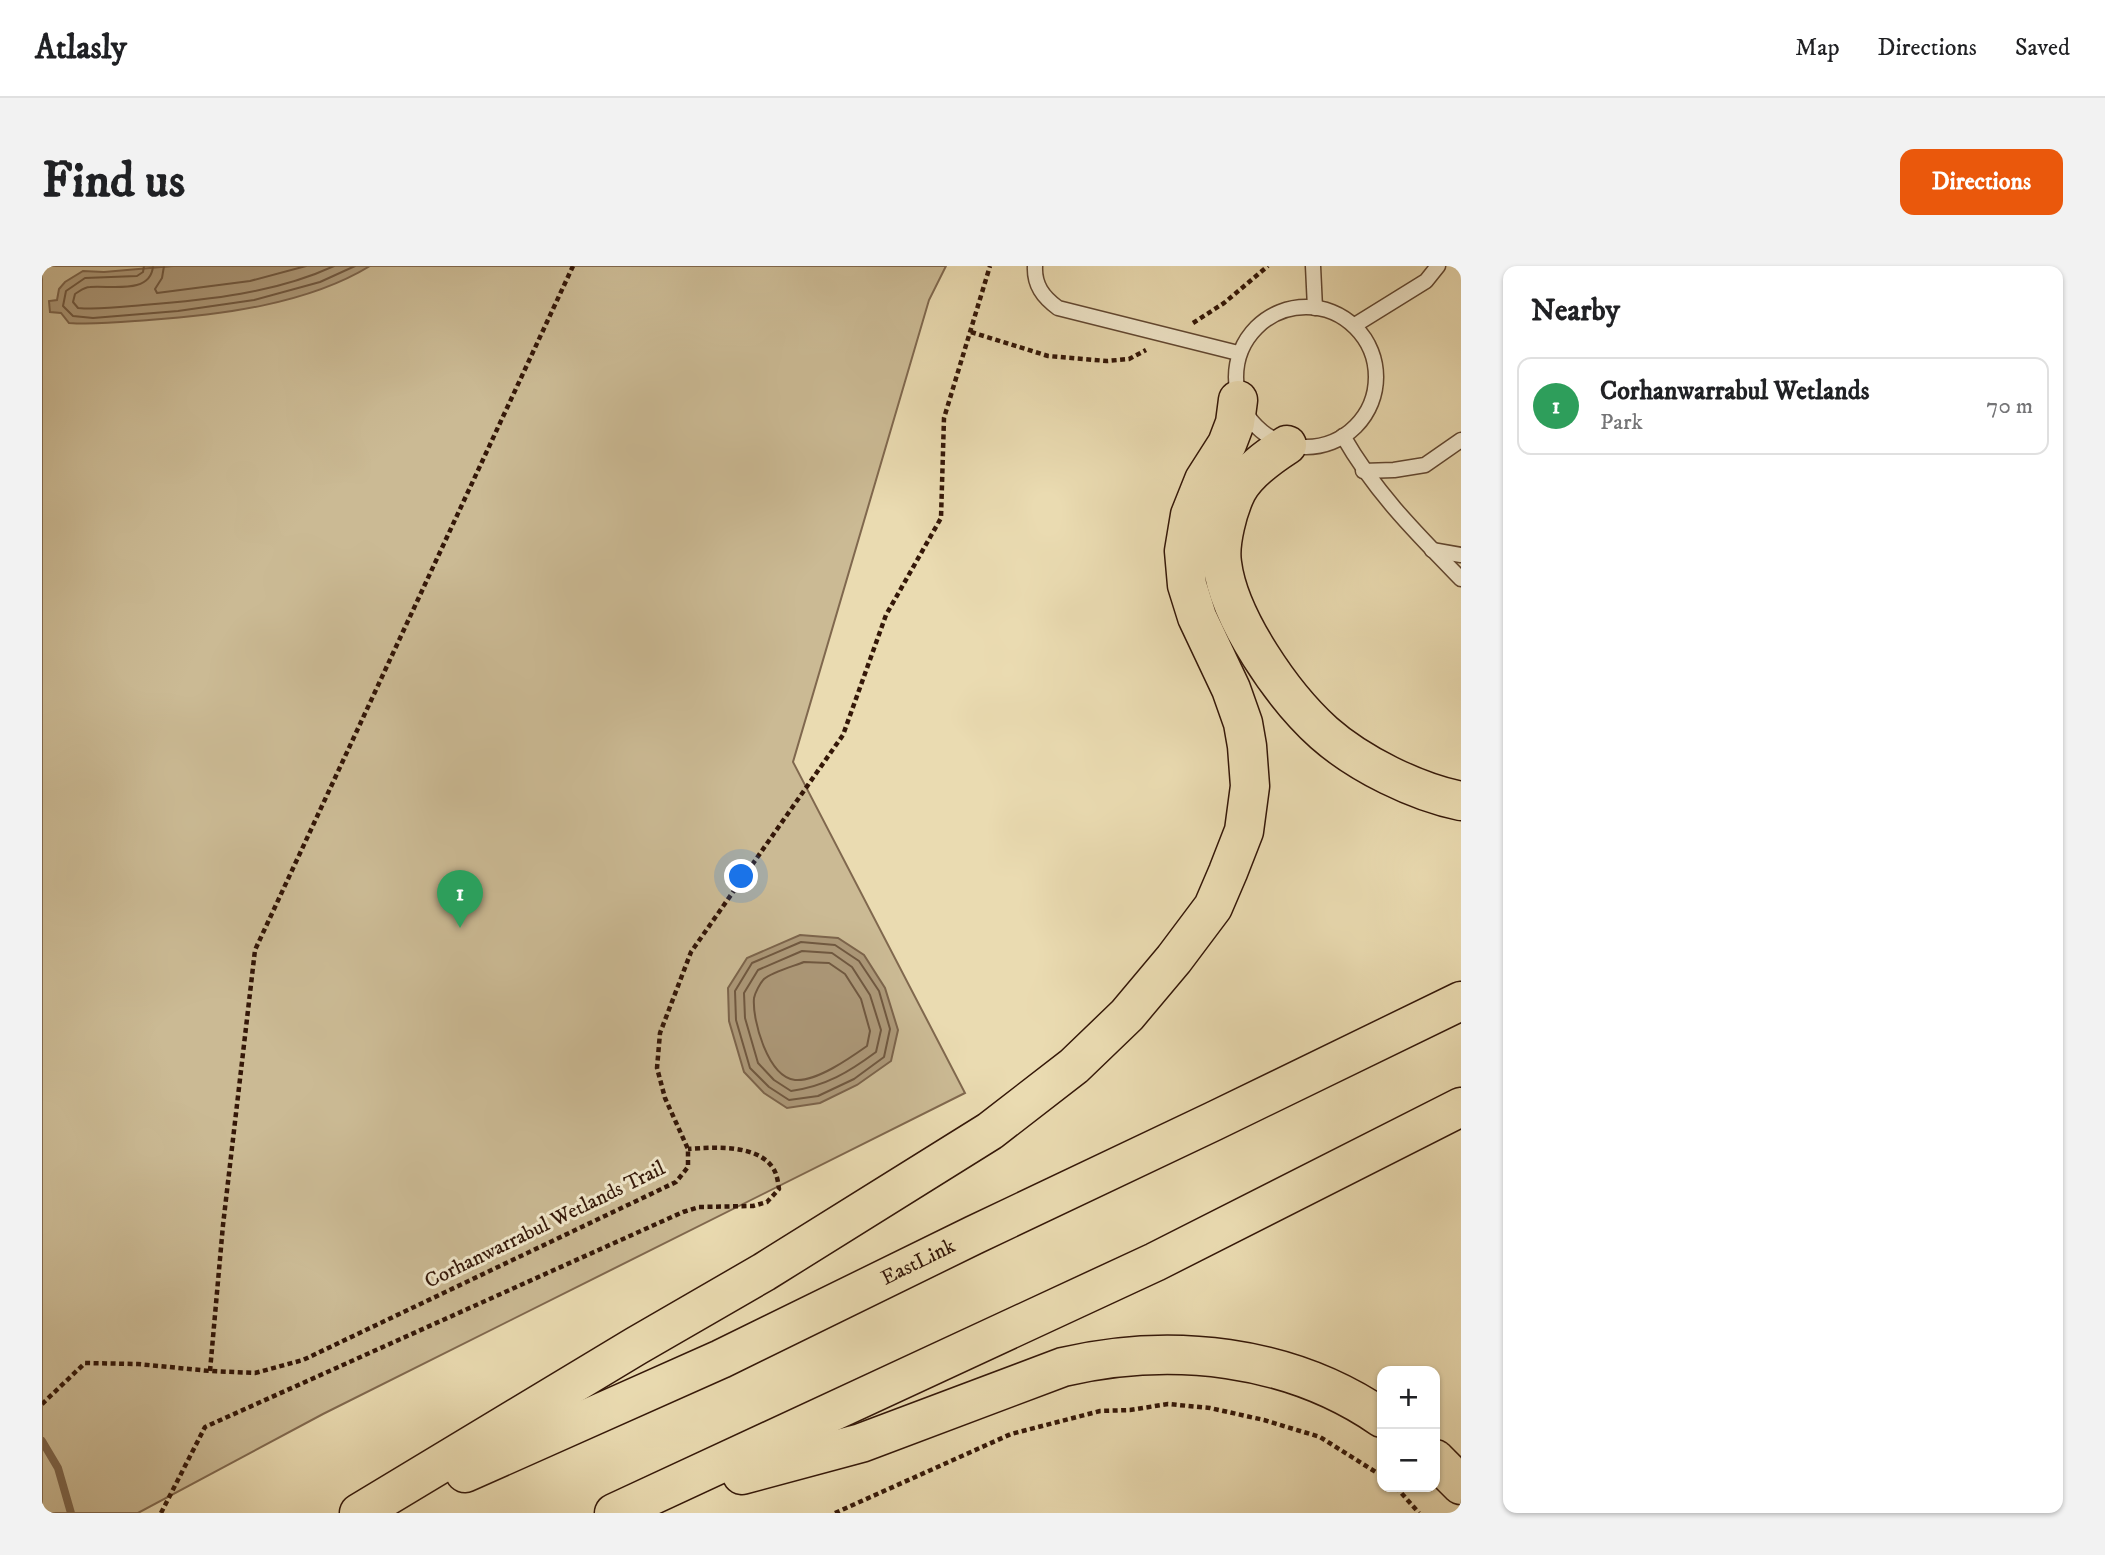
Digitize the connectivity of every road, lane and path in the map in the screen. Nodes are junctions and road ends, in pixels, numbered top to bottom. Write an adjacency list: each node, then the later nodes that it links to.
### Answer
1 (573, 266): 21 (path)
2 (990, 266): 20 (path, Corhanwarrabul Wetlands Trail)
3 (1035, 266): 8 (lane)
4 (1313, 266): 6 (lane)
5 (1438, 266): 7 (lane)
6 (1315, 308): 7 (lane); 8 (lane)
7 (1355, 325): 10 (lane)
8 (1238, 354): 9 (lane)
9 (1238, 400): 12 (lane); 30 (highway)
10 (1343, 436): 12 (lane); 13 (lane)
11 (1461, 440): 13 (lane)
12 (1287, 444): 17 (highway)
13 (1363, 471): 14 (lane)
14 (1432, 550): 15 (lane); 16 (lane)
15 (1461, 555)
16 (1461, 579)
17 (1461, 801)
18 (1461, 1000): 31 (highway, EastLink)
19 (1461, 1107): 28 (highway)
20 (688, 1149): 21 (path, Corhanwarrabul Wetlands Trail); 29 (path)
21 (209, 1371): 22 (path, Corhanwarrabul Wetlands Trail)
22 (42, 1404)
23 (1377, 1415): 28 (highway)
24 (1440, 1464): 26 (highway)
25 (1377, 1473): 32 (path)
26 (1461, 1485)
27 (1400, 1492): 33 (path)
28 (627, 1507)
29 (161, 1513)
30 (359, 1513)
31 (373, 1513)
32 (835, 1513)
33 (1419, 1513)

